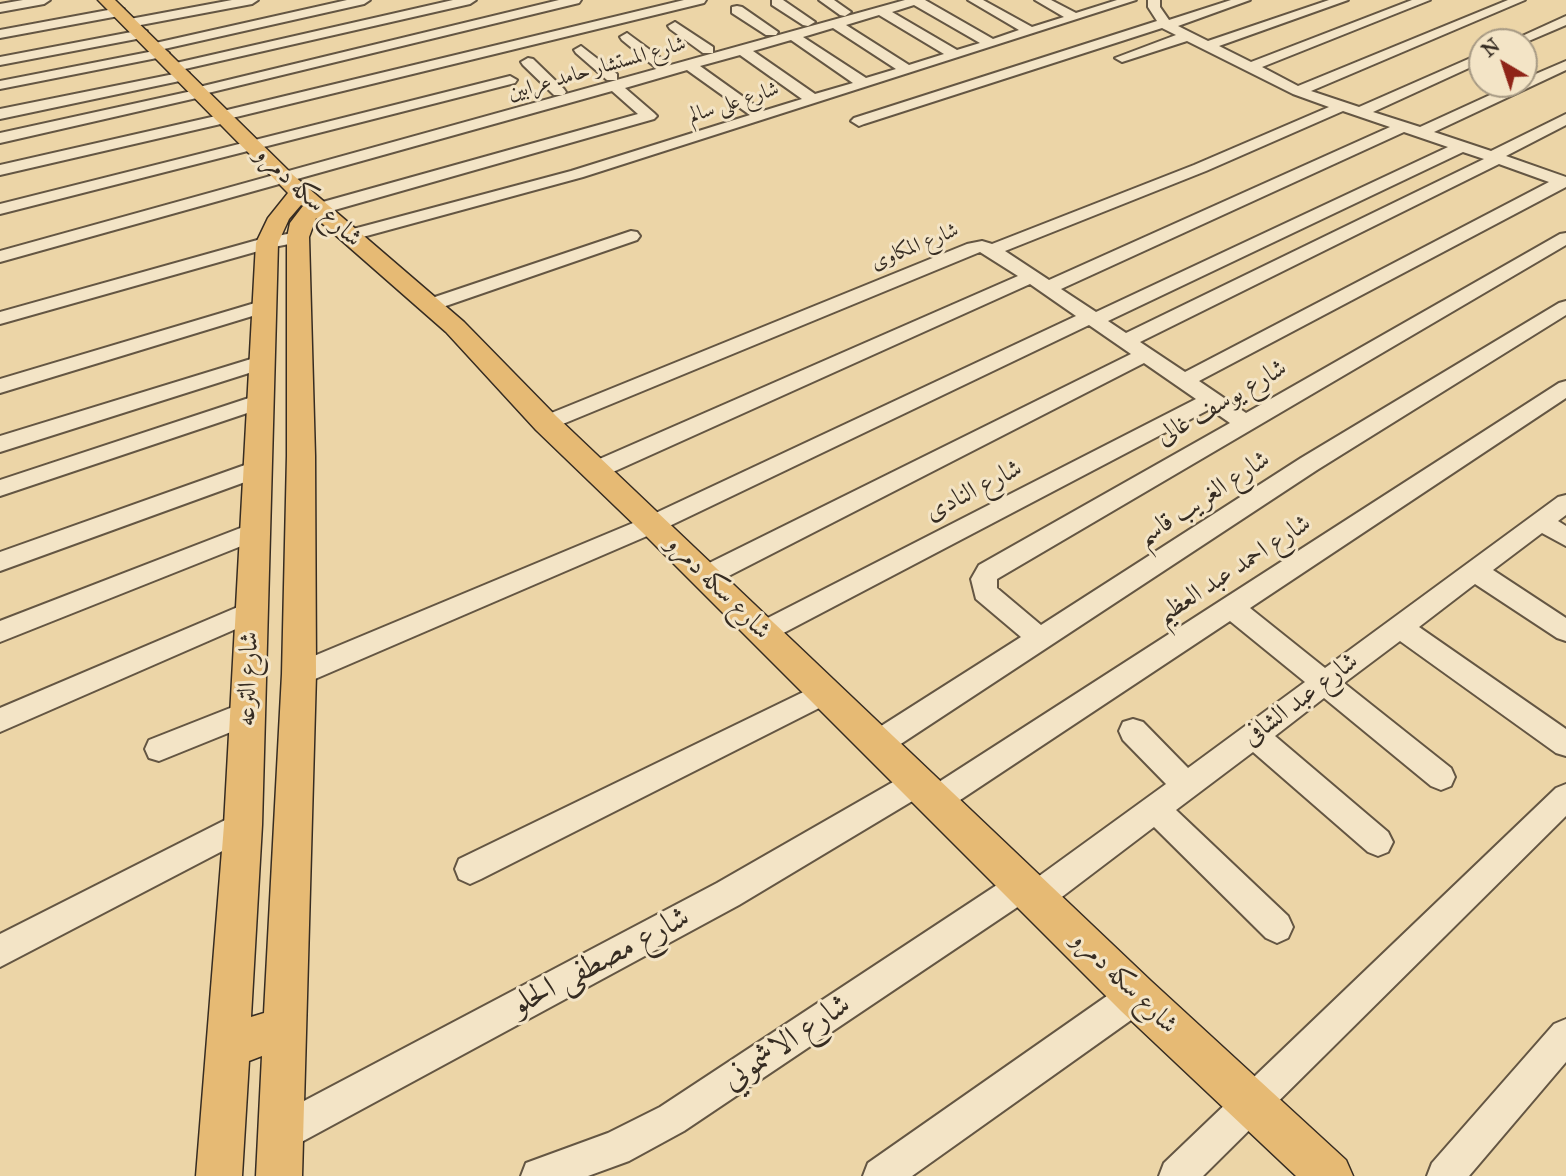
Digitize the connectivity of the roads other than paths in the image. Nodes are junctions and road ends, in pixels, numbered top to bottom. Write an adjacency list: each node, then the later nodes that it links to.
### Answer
1 (44, 0): 22 (street)
2 (194, 0): 27 (street)
3 (252, 0): 27 (street)
4 (303, 0): 24 (street)
5 (364, 0): 24 (street)
6 (470, 0): 54 (street)
7 (575, 0): 59 (street)
8 (700, 0): 66 (street)
9 (825, 0): 26 (street)
10 (917, 0): 20 (street, شارع المستشار حامد عرابين); 39 (street)
11 (974, 0): 32 (street)
12 (1041, 0): 25 (street)
13 (1130, 0): 21 (street, شارع على سالم)
14 (1154, 0): 30 (street)
15 (1244, 0): 30 (street)
16 (1342, 0): 40 (street)
17 (1424, 0): 52 (street)
18 (1519, 0): 61 (street)
19 (777, 2): 29 (street)
20 (882, 3): 26 (street, شارع المستشار حامد عرابين); 44 (street)
21 (1102, 3): 25 (street, شارع على سالم)
22 (0, 8)
23 (737, 10): 33 (street)
24 (313, 12): 27 (street)
25 (1075, 17): 32 (street, شارع على سالم)
26 (840, 18): 29 (street, شارع المستشار حامد عرابين); 36 (street, شارع المستشار حامد عرابين); 53 (street)
27 (128, 20): 35 (street); 46 (street); 54 (main road, شارع سكه دمرو); 58 (street)
28 (1566, 20): 34 (street)
29 (808, 22): 33 (street, شارع المستشار حامد عرابين)
30 (1165, 24): 37 (street); 68 (street)
31 (675, 26): 42 (street)
32 (1030, 31): 39 (street, شارع على سالم)
33 (771, 32): 42 (street, شارع المستشار حامد عرابين)
34 (1538, 32)
35 (0, 34)
36 (793, 36): 43 (street, شارع المستشار حامد عرابين); 57 (street)
37 (1187, 36): 40 (street); 45 (street)
38 (627, 37): 49 (street)
39 (991, 43): 44 (street, شارع على سالم)
40 (1206, 46): 52 (street)
41 (581, 50): 56 (street)
42 (708, 50): 49 (street, شارع المستشار حامد عرابين)
43 (742, 50): 50 (street, شارع المستشار حامد عرابين); 62 (street)
44 (954, 54): 53 (street, شارع على سالم)
45 (1122, 58)
46 (0, 61)
47 (528, 62): 60 (street)
48 (1468, 63): 63 (street, شارع المكاوى)
49 (660, 64): 56 (street, شارع المستشار حامد عرابين)
50 (690, 65): 56 (street, شارع المستشار حامد عرابين); 65 (street)
51 (1566, 65): 69 (street)
52 (1248, 68): 61 (street)
53 (906, 69): 57 (street, شارع على سالم)
54 (180, 72): 59 (main road, شارع سكه دمرو); 64 (street)
55 (510, 80): 71 (street)
56 (613, 82): 60 (street, شارع المستشار حامد عرابين); 76 (street, شارع المستشار حامد عرابين); 76 (street)
57 (863, 83): 62 (street, شارع على سالم)
58 (0, 85)
59 (200, 92): 66 (main road, شارع سكه دمرو); 70 (street)
60 (559, 92): 76 (street, شارع المستشار حامد عرابين)
61 (1298, 92): 63 (street)
62 (812, 99): 65 (street, شارع على سالم)
63 (1349, 110): 69 (street); 83 (street, شارع المكاوى)
64 (0, 114)
65 (761, 116): 78 (street, شارع على سالم)
66 (224, 117): 71 (main road, شارع سكه دمرو); 74 (street)
67 (1566, 120): 73 (street)
68 (859, 121)
69 (1412, 130): 72 (street); 85 (street)
70 (0, 138)
71 (251, 145): 76 (main road, شارع سكه دمرو); 77 (street)
72 (1461, 147): 73 (street); 90 (street)
73 (1495, 158): 75 (street); 91 (street)
74 (0, 170)
75 (1564, 180): 94 (street)
76 (299, 191): 78 (main road, شارع سكه دمرو); 81 (main road, شارع الترعه); 82 (street); 84 (street)
77 (0, 209)
78 (348, 236): 86 (main road, شارع سكه دمرو)
79 (631, 236): 86 (street)
80 (1566, 238): 99 (street, شارع يوسف غالى)
81 (282, 240): 87 (main road, شارع الترعه); 89 (street); 120 (main road, شارع الترعه)
82 (0, 246)
83 (992, 250): 85 (street); 100 (street, شارع المكاوى)
84 (0, 257)
85 (1039, 282): 90 (street); 103 (street)
86 (430, 305): 100 (main road, شارع سكه دمرو)
87 (265, 306): 93 (main road, شارع الترعه); 95 (street)
88 (1566, 307): 119 (street, شارع الغريب قاسم)
89 (0, 318)
90 (1092, 318): 91 (street); 107 (street)
91 (1125, 341): 92 (street)
92 (1145, 355): 94 (street); 112 (street)
93 (264, 361): 98 (main road, شارع الترعه); 101 (street)
94 (1183, 381): 97 (street)
95 (0, 386)
96 (1564, 392): 113 (street, شارع احمد عبد العظيم)
97 (1211, 400): 99 (street); 118 (street, شارع النادى)
98 (261, 401): 102 (main road, شارع الترعه); 104 (street)
99 (1244, 422): 119 (street, شارع يوسف غالى)
100 (545, 423): 103 (main road, شارع سكه دمرو)
101 (0, 444)
102 (259, 468): 108 (main road, شارع الترعه); 110 (street)
103 (596, 470): 107 (main road, شارع سكه دمرو)
104 (0, 488)
105 (1566, 503): 106 (street, شارع عبد الشافى)
106 (1541, 522): 109 (street); 111 (street, شارع عبد الشافى)
107 (653, 524): 112 (main road, شارع سكه دمرو); 120 (street)
108 (256, 531): 114 (main road, شارع الترعه); 117 (street)
109 (1566, 537)
110 (0, 562)
111 (1475, 571): 115 (street, شارع عبد الشافى); 116 (street)
112 (706, 576): 118 (main road, شارع سكه دمرو)
113 (1231, 607): 121 (street); 132 (street, شارع احمد عبد العظيم)
114 (252, 611): 123 (main road, شارع الترعه); 124 (street)
115 (1400, 626): 121 (street, شارع عبد الشافى); 128 (street)
116 (1566, 631)
117 (0, 632)
118 (762, 632): 122 (main road, شارع سكه دمرو)
119 (1040, 639): 127 (street, شارع الغريب قاسم)
120 (299, 674): 142 (main road, شارع الترعه)
121 (1324, 682): 126 (street, شارع عبد الشافى); 130 (street)
122 (824, 693): 127 (main road, شارع سكه دمرو); 137 (street)
123 (248, 713): 129 (street); 135 (main road, شارع الترعه)
124 (0, 720)
125 (1133, 731): 131 (street)
126 (1254, 735): 131 (street, شارع عبد الشافى); 136 (street)
127 (877, 744): 132 (main road, شارع سكه دمرو)
128 (1566, 744)
129 (159, 749)
130 (1441, 777)
131 (1186, 785): 134 (street, شارع عبد الشافى)
132 (926, 792): 138 (main road, شارع سكه دمرو); 146 (street, شارع مصطفى الحلو)
133 (1566, 797): 145 (street)
134 (1154, 808): 138 (street, شارع عبد الشافى); 139 (street)
135 (243, 825): 140 (street); 144 (main road, شارع الترعه)
136 (1378, 842)
137 (470, 869)
138 (1029, 892): 141 (main road, شارع سكه دمرو); 149 (street, شارع الاشموني)
139 (1277, 927)
140 (0, 951)
141 (1136, 996): 145 (main road, شارع سكه دمرو); 150 (street)
142 (285, 1027): 144 (main road); 146 (main road, شارع الترعه)
143 (1566, 1036): 153 (street)
144 (227, 1047): 147 (main road, شارع الترعه)
145 (1252, 1104): 151 (street); 152 (main road, شارع سكه دمرو)
146 (281, 1133): 148 (main road, شارع الترعه)
147 (219, 1176)
148 (279, 1176)
149 (539, 1176)
150 (881, 1176)
151 (1177, 1176)
152 (1330, 1176)
153 (1445, 1176)

